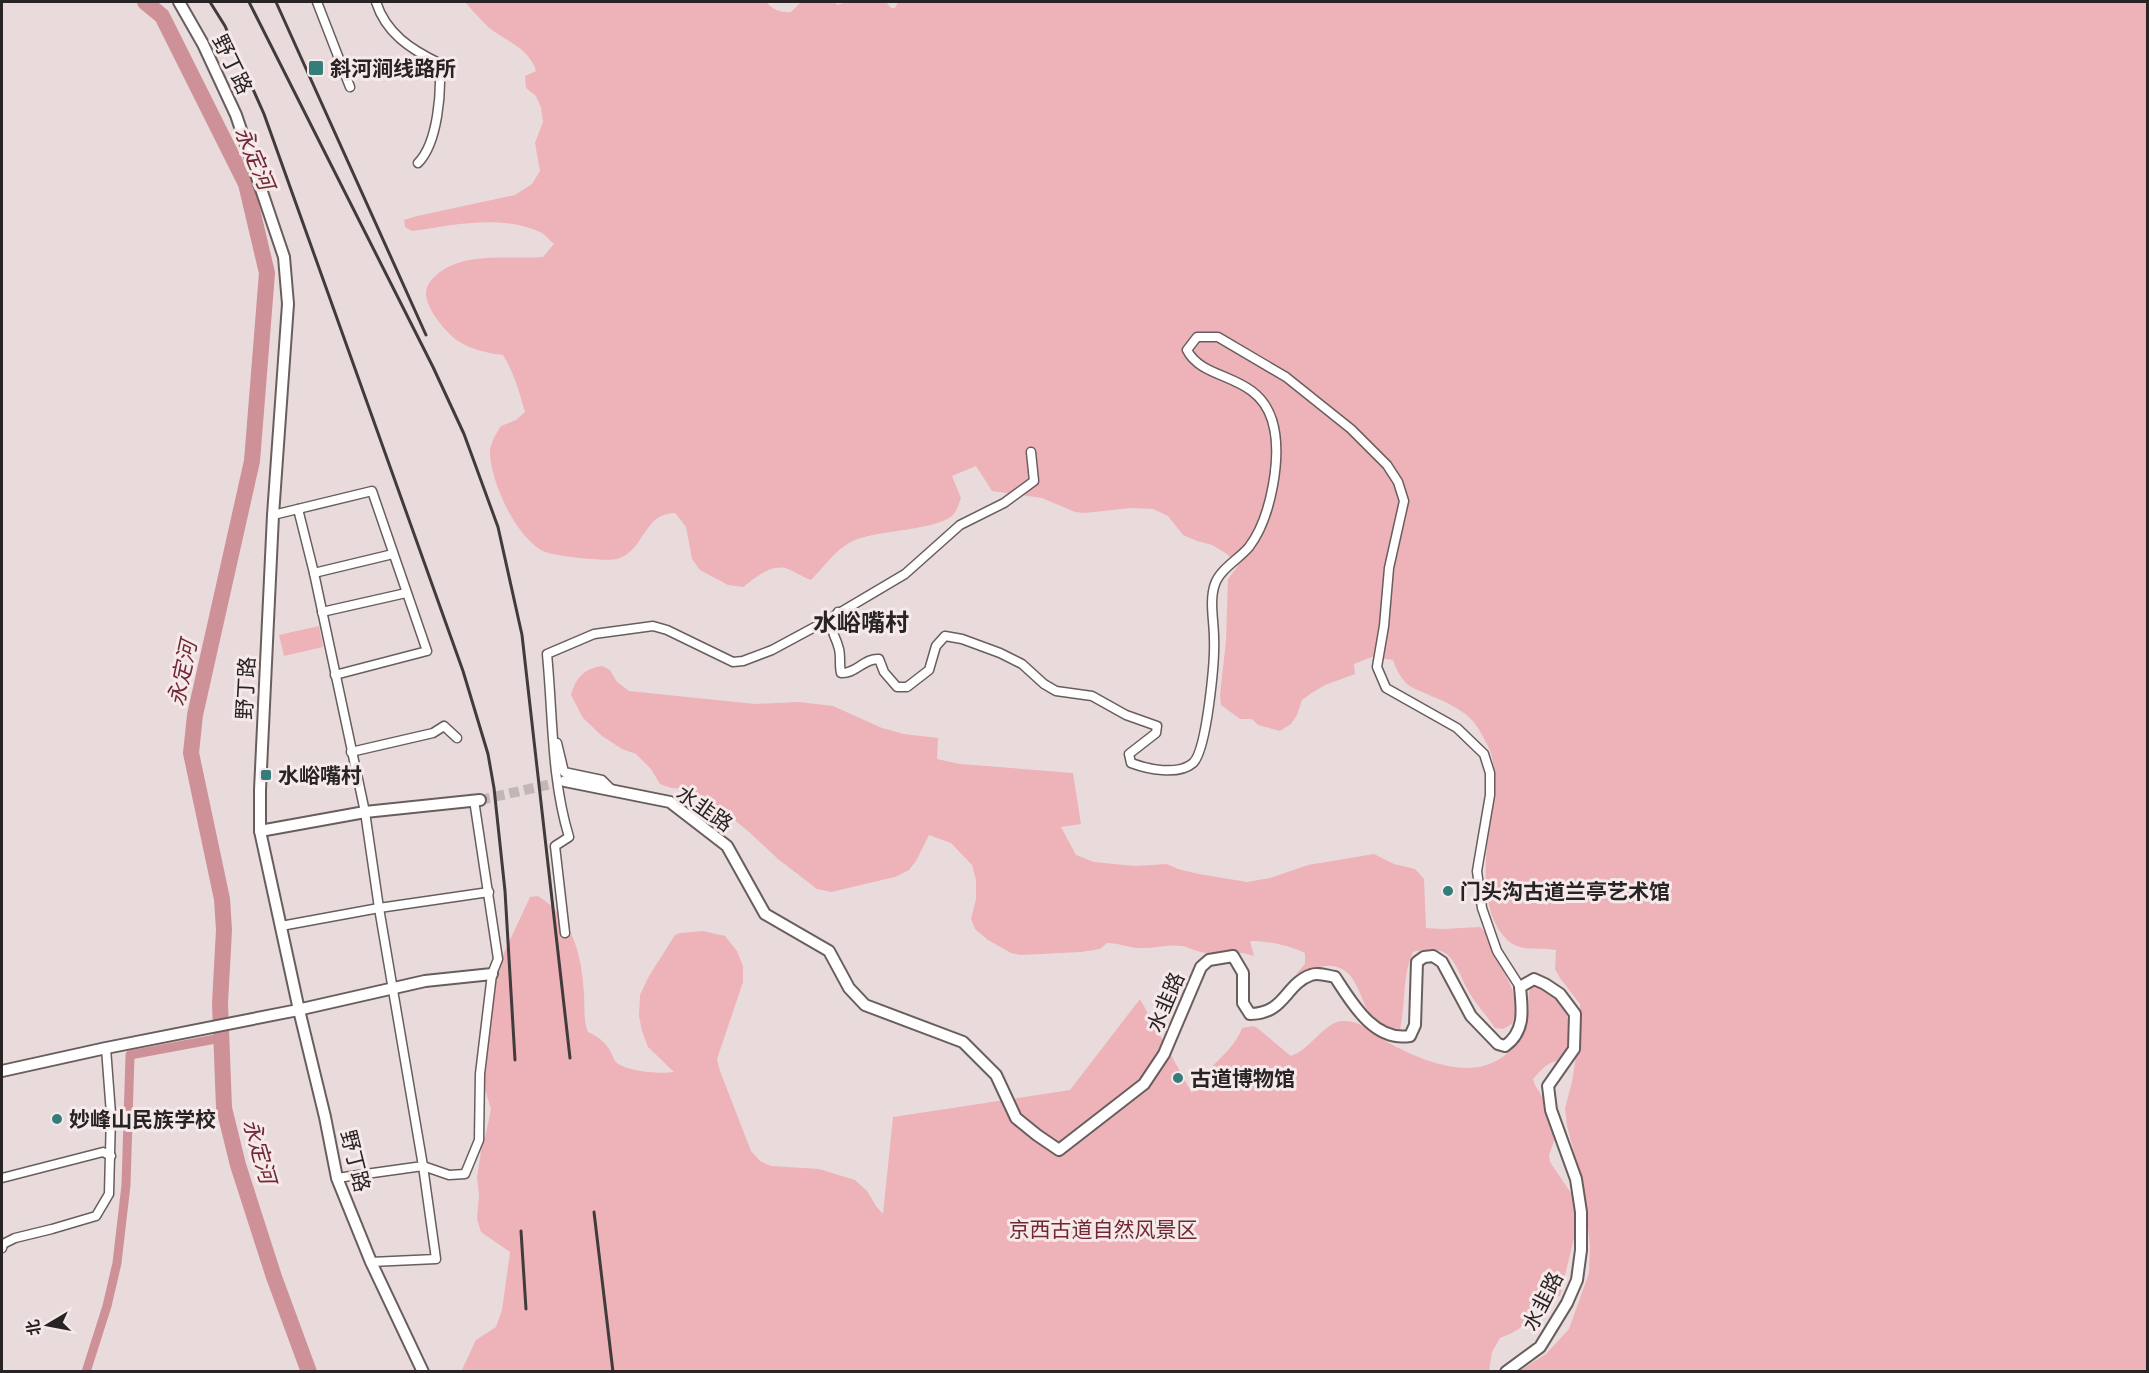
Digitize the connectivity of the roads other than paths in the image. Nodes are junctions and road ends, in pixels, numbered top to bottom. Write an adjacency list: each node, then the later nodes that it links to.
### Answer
1 (179, 2): 8 (street, 野丁路)
2 (316, 2): 4 (street)
3 (376, 2): 5 (street)
4 (350, 87)
5 (418, 163)
6 (1031, 453): 13 (street)
7 (298, 509): 8 (street); 9 (street); 10 (street)
8 (273, 515): 22 (street, 野丁路)
9 (393, 554): 10 (street); 11 (street)
10 (314, 573): 12 (street)
11 (406, 593): 12 (street); 14 (street)
12 (322, 612): 14 (street)
13 (838, 612): 15 (street); 28 (street)
14 (335, 675): 17 (street)
15 (553, 731): 19 (street); 26 (street)
16 (457, 738): 17 (street)
17 (351, 752): 21 (street)
18 (566, 781): 19 (street, 水韭路)
19 (612, 790): 28 (street, 水韭路)
20 (477, 800): 21 (street); 23 (street)
21 (365, 812): 22 (street); 24 (street)
22 (260, 831): 25 (street, 野丁路)
23 (489, 892): 24 (street); 27 (street)
24 (379, 908): 25 (street); 29 (street)
25 (280, 926): 30 (street, 野丁路)
26 (565, 933)
27 (492, 974): 29 (street); 34 (street)
28 (1520, 987): 40 (street, 水韭路)
29 (392, 988): 30 (street); 34 (street)
30 (296, 1011): 31 (street); 36 (street, 野丁路)
31 (106, 1048): 32 (street); 33 (street)
32 (2, 1071)
33 (111, 1156): 35 (street); 37 (street)
34 (423, 1166): 36 (street); 38 (street)
35 (2, 1178)
36 (337, 1178): 38 (street, 野丁路)
37 (2, 1248)
38 (371, 1262): 39 (street, 野丁路)
39 (423, 1371)
40 (1506, 1371)

